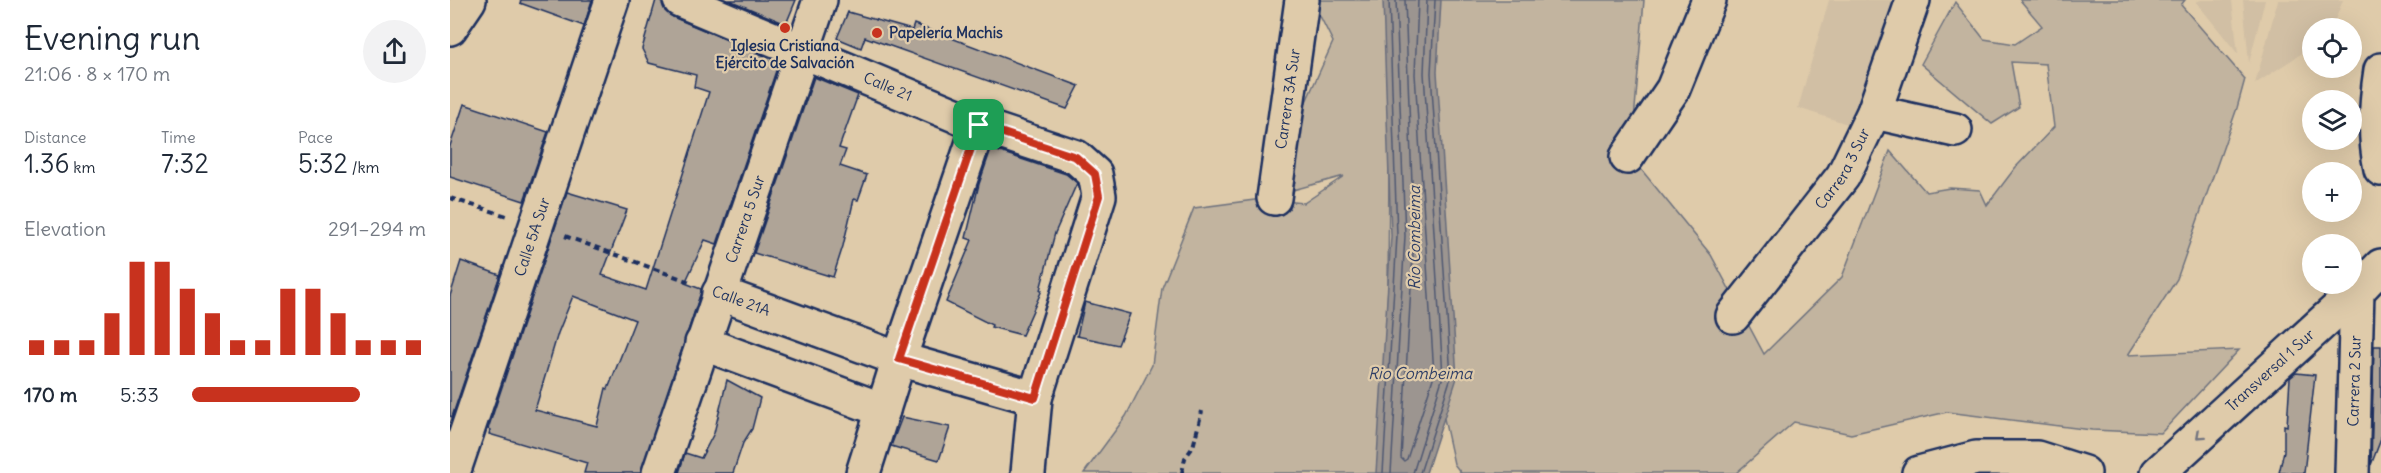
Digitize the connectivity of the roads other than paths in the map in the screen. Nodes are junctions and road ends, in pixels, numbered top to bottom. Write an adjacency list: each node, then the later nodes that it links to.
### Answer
1 (469, 0): 8 (street)
2 (612, 0): 27 (street, Calle 5A Sur)
3 (680, 0): 9 (street, Calle 21)
4 (820, 0): 9 (street, Carrera 5 Sur)
5 (1302, 0): 16 (street, Carrera 3A Sur)
6 (1708, 0): 14 (street)
7 (1913, 0): 11 (street, Carrera 3 Sur)
8 (450, 28)
9 (802, 51): 12 (street, Calle 21); 19 (street, Carrera 5 Sur)
10 (2379, 89): 15 (street)
11 (1874, 112): 13 (street); 22 (street, Carrera 3 Sur)
12 (979, 125): 24 (street); 25 (street, Calle 21)
13 (1955, 130)
14 (1627, 157)
15 (2381, 169)
16 (1274, 198)
17 (2381, 266): 18 (street, Transversal 1 Sur)
18 (2362, 285)
19 (719, 293): 23 (street, Carrera 5 Sur); 24 (street, Calle 21A)
20 (2353, 294): 33 (street, Transversal 1 Sur, one-way to 33)
21 (2356, 294): 34 (street, Carrera 2 Sur)
22 (1733, 316)
23 (702, 343): 26 (street); 28 (street, Carrera 5 Sur)
24 (899, 359): 25 (street, Calle 21A); 26 (street)
25 (1035, 398): 30 (street)
26 (883, 410): 29 (street)
27 (453, 473)
28 (659, 473)
29 (863, 473)
30 (1028, 473)
31 (1919, 473): 32 (street)
32 (2084, 473)
33 (2158, 473)
34 (2352, 473)

